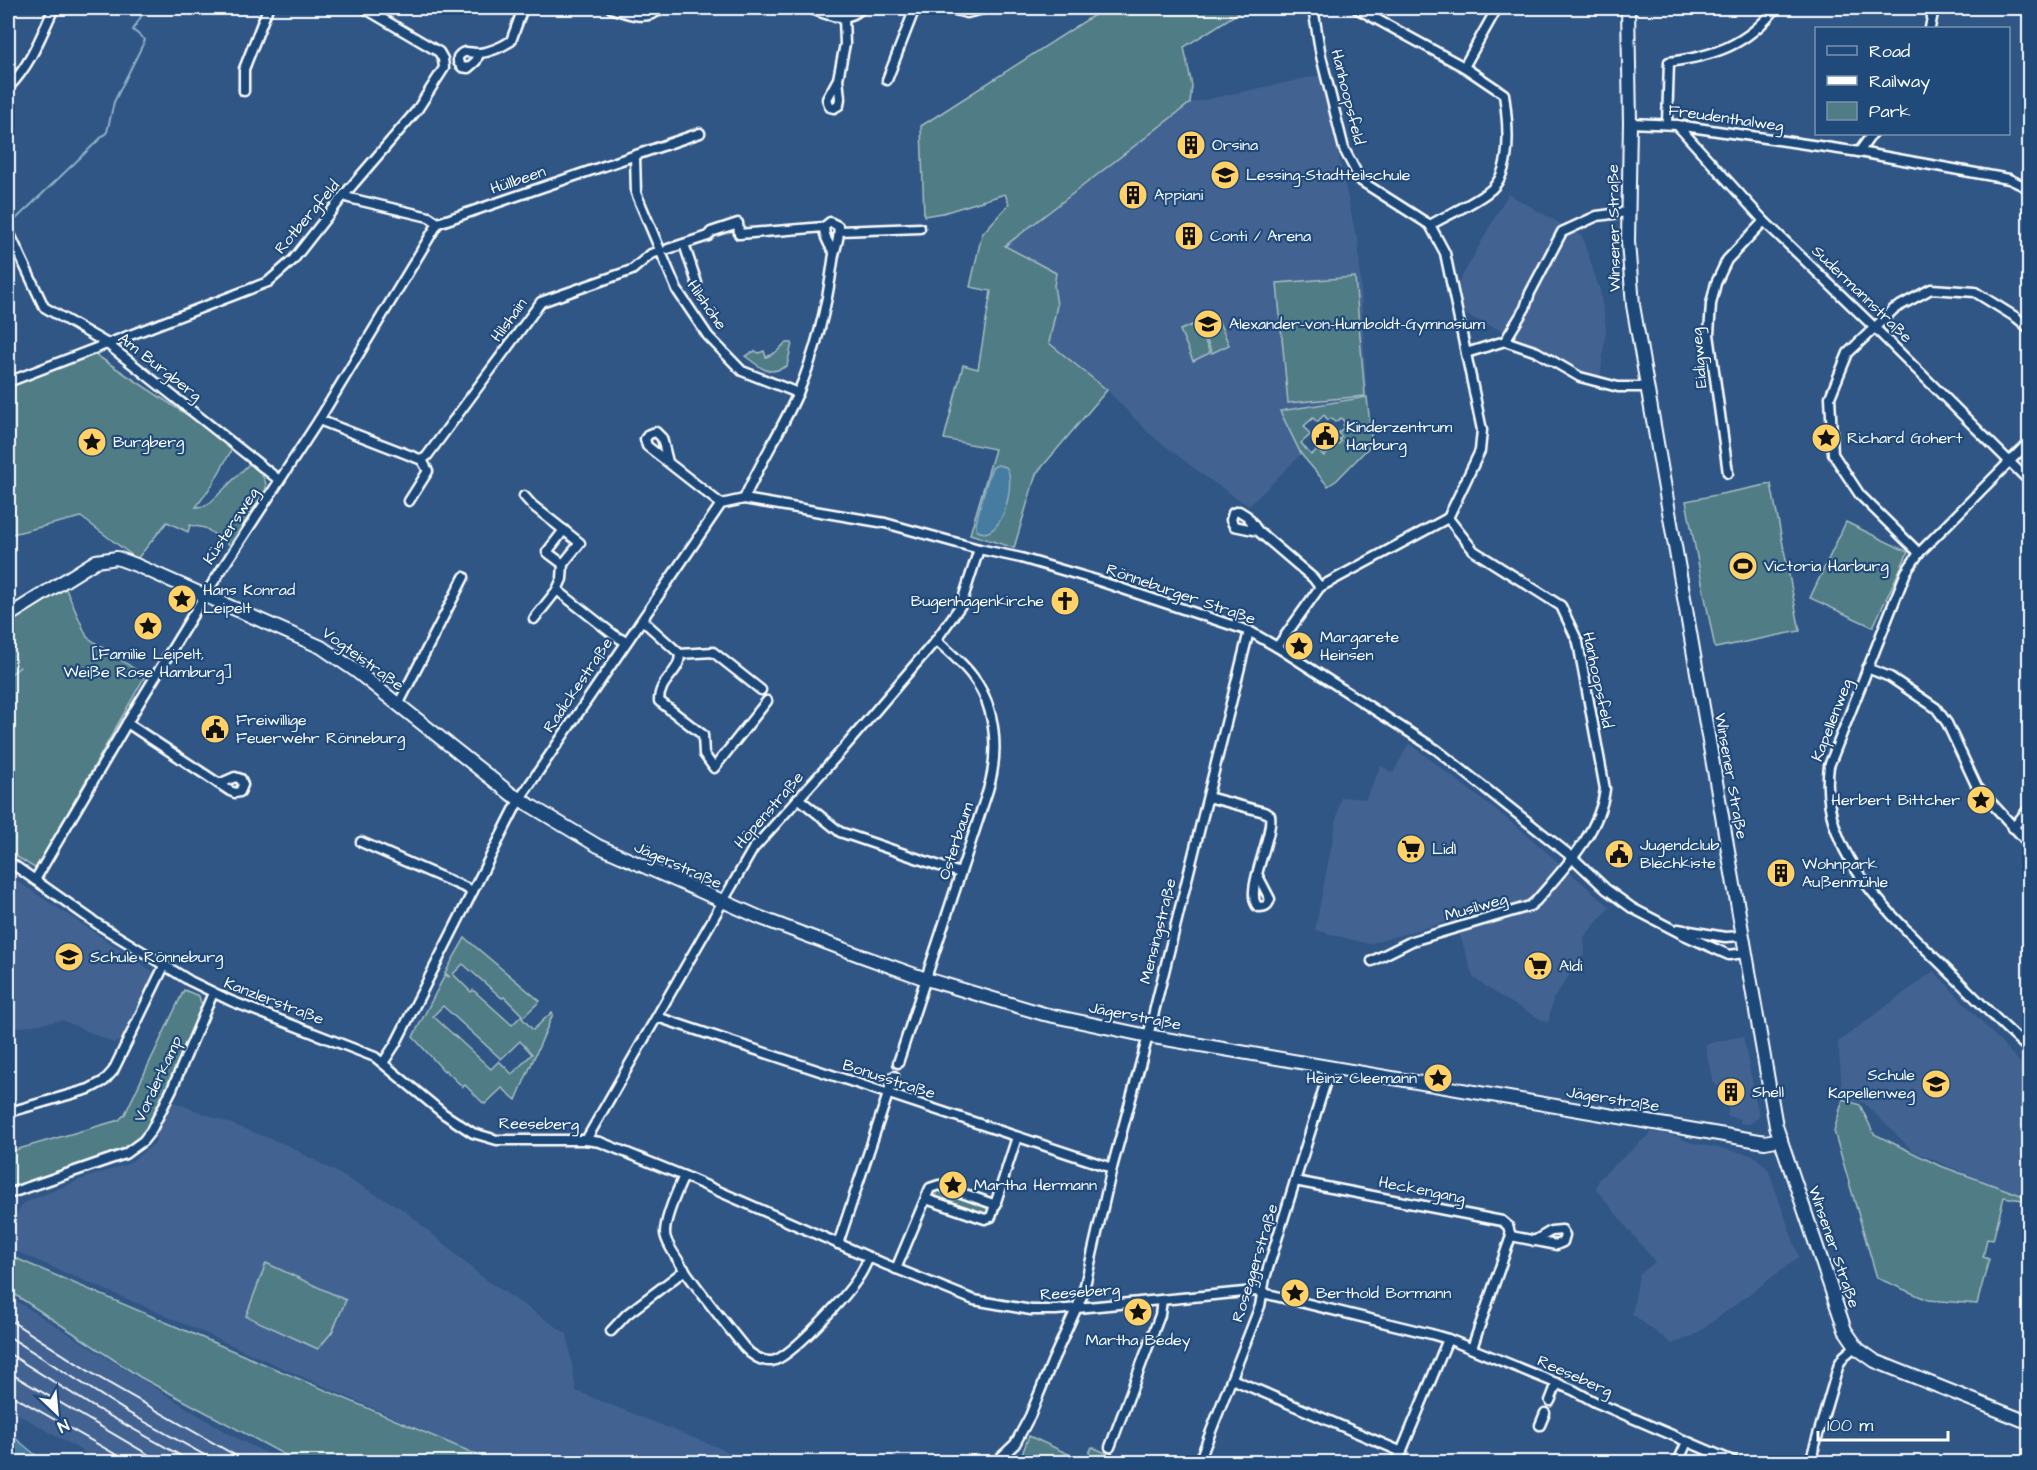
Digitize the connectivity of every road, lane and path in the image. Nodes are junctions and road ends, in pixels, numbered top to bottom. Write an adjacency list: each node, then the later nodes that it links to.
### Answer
1 (54, 8): 24 (street)
2 (268, 8): 25 (street)
3 (364, 8): 34 (street, Rotbergfeld)
4 (523, 8): 20 (street)
5 (611, 8): 6 (street)
6 (662, 8)
7 (809, 8): 18 (street)
8 (862, 8): 18 (street)
9 (915, 8): 23 (street)
10 (947, 8): 11 (street)
11 (987, 8)
12 (1314, 8): 38 (street, Hanhoopsfeld)
13 (1356, 8): 21 (street)
14 (1497, 8): 21 (street)
15 (1628, 8): 26 (street, Winsener Straße)
16 (1776, 8): 27 (street)
17 (1934, 8): 19 (street)
18 (844, 17): 22 (street)
19 (1930, 27)
20 (479, 54)
21 (1464, 67): 38 (street)
22 (838, 79)
23 (887, 80)
24 (8, 88)
25 (244, 92)
26 (1630, 123): 27 (street, Freudenthalweg); 35 (street, Winsener Straße)
27 (1667, 123): 28 (street, Freudenthalweg)
28 (1677, 124): 31 (street, Freudenthalweg); 36 (street, Sudermannstraße)
29 (700, 133): 32 (street, Hüllbeen)
30 (1871, 135): 31 (street)
31 (1859, 152): 33 (street, Freudenthalweg)
32 (635, 156): 37 (street, Hüllbeen); 44 (street, Hilshöhe)
33 (2030, 189)
34 (344, 195): 37 (street); 50 (street, Rotbergfeld)
35 (1627, 212): 49 (street); 53 (street, Winsener Straße)
36 (1764, 221): 47 (street, Sudermannstraße); 60 (street, Eidigweg)
37 (438, 223): 55 (street, Küstersweg)
38 (1430, 225): 51 (street)
39 (824, 227): 42 (street); 43 (street); 45 (street)
40 (920, 228): 42 (street)
41 (8, 230): 50 (street)
42 (840, 231): 45 (street)
43 (684, 244): 44 (street); 46 (street)
44 (665, 250): 54 (street, Hilshöhe); 57 (street, Hilshain)
45 (834, 252): 54 (street)
46 (697, 283)
47 (1874, 327): 48 (street); 59 (street, Sudermannstraße); 71 (street)
48 (2030, 329)
49 (1505, 341): 51 (street); 53 (street)
50 (106, 343): 52 (street, Am Burgberg); 61 (street, Am Burgberg)
51 (1466, 353): 67 (street)
52 (8, 382)
53 (1647, 387): 106 (street, Winsener Straße)
54 (798, 393): 64 (street)
55 (319, 420): 57 (street); 61 (street, Küstersweg)
56 (2030, 441): 59 (street, Kapellenweg)
57 (422, 460): 65 (street)
58 (668, 462): 66 (street)
59 (2009, 462): 62 (street, Sudermannstraße); 71 (street, Kapellenweg)
60 (1728, 473)
61 (279, 480): 76 (street, Küstersweg)
62 (2030, 482)
63 (524, 496): 68 (street)
64 (744, 499): 66 (street); 70 (street, Rönneburger Straße)
65 (409, 501)
66 (721, 504): 79 (street, Radickestraße)
67 (1448, 518): 74 (street); 98 (street, Hanhoopsfeld)
68 (564, 530): 72 (street); 72 (street)
69 (1258, 531): 74 (street)
70 (979, 549): 80 (street, Rönneburger Straße); 81 (street, Höpenstraße)
71 (1919, 553): 85 (street, Kapellenweg)
72 (563, 564): 75 (street)
73 (464, 577): 88 (street)
74 (1320, 587): 83 (street)
75 (557, 590): 78 (street); 82 (street)
76 (205, 595): 77 (street, Vogteistraße); 88 (street, Vogteistraße); 89 (street, Küstersweg)
77 (8, 616)
78 (534, 619)
79 (642, 620): 82 (street, Radickestraße); 84 (street)
80 (1249, 631): 83 (street, Rönneburger Straße); 91 (street, Mensingstraße)
81 (936, 640): 92 (street, Höpenstraße); 100 (street, Osterbaum)
82 (626, 642): 93 (street, Radickestraße)
83 (1277, 647): 98 (street, Rönneburger Straße)
84 (680, 654): 86 (street); 87 (street)
85 (1867, 668): 95 (street); 114 (street, Kapellenweg)
86 (761, 690)
87 (767, 701)
88 (398, 705): 93 (street, Vogteistraße)
89 (127, 723): 90 (street); 102 (street, Küstersweg)
90 (219, 784)
91 (1208, 797): 101 (street); 113 (street, Mensingstraße)
92 (798, 798): 100 (street); 104 (street, Höpenstraße)
93 (519, 800): 103 (street, Radickestraße); 104 (street, Jägerstraße)
94 (2030, 807): 95 (street)
95 (2013, 828): 97 (street)
96 (361, 842): 103 (street)
97 (2030, 845)
98 (1572, 857): 105 (street, Rönneburger Straße); 108 (street, Musilweg)
99 (8, 861): 102 (street, Kanzlerstraße)
100 (960, 873): 110 (street, Osterbaum)
101 (1257, 876)
102 (36, 879): 109 (street, Kanzlerstraße)
103 (473, 891): 115 (street, Radickestraße)
104 (721, 902): 110 (street, Jägerstraße); 112 (street, Höpenstraße)
105 (1668, 927): 106 (street, Rönneburger Straße); 107 (street, Rönneburger Straße)
106 (1742, 936): 107 (street, Winsener Straße)
107 (1745, 953): 123 (street, Winsener Straße)
108 (1372, 961)
109 (164, 966): 111 (street, Kanzlerstraße); 121 (street)
110 (926, 979): 113 (street, Jägerstraße); 116 (street, Osterbaum)
111 (213, 993): 115 (street, Kanzlerstraße); 128 (street, Vorderkamp)
112 (657, 1017): 119 (street, Bonusstraße); 124 (street, Höpenstraße)
113 (1148, 1036): 117 (street, Jägerstraße); 125 (street, Mensingstraße)
114 (2029, 1048)
115 (383, 1063): 124 (street, Reeseberg)
116 (898, 1063)
117 (1330, 1068): 123 (street, Jägerstraße); 127 (street, Roseggerstraße)
118 (894, 1077): 119 (street)
119 (888, 1095): 122 (street, Bonusstraße); 133 (street)
120 (8, 1102): 121 (street)
121 (10, 1112)
122 (1017, 1137): 125 (street, Bonusstraße); 130 (street)
123 (1781, 1139): 142 (street, Winsener Straße)
124 (586, 1140): 126 (street, Reeseberg)
125 (1112, 1168): 139 (street, Mensingstraße)
126 (684, 1176): 133 (street, Reeseberg); 136 (street)
127 (1295, 1181): 131 (street, Heckengang); 137 (street, Roseggerstraße)
128 (8, 1194)
129 (926, 1199): 130 (street); 130 (street); 135 (street)
130 (996, 1205)
131 (1511, 1236): 132 (street, Heckengang); 143 (street)
132 (1534, 1241)
133 (838, 1244): 134 (street, Reeseberg)
134 (868, 1257): 135 (street, Reeseberg); 136 (street)
135 (896, 1269): 139 (street, Reeseberg)
136 (685, 1270): 140 (street)
137 (1263, 1292): 138 (street, Reeseberg); 141 (street, Reeseberg); 144 (street, Roseggerstraße)
138 (1162, 1300): 139 (street, Reeseberg); 151 (street)
139 (1077, 1308): 153 (street, Mensingstraße)
140 (611, 1331)
141 (1448, 1339): 143 (street, Reeseberg); 152 (street)
142 (1856, 1346): 148 (street, Winsener Straße); 158 (street)
143 (1472, 1348): 145 (street, Reeseberg)
144 (1232, 1380): 152 (street); 154 (street, Roseggerstraße)
145 (1557, 1383): 146 (street); 150 (street, Reeseberg)
146 (1550, 1401)
147 (1545, 1413): 149 (street)
148 (2029, 1422)
149 (1540, 1425)
150 (1687, 1442): 156 (street); 157 (street, Reeseberg)
151 (1110, 1447)
152 (1402, 1452): 155 (street)
153 (996, 1462)
154 (1199, 1462)
155 (1397, 1462)
156 (1678, 1462)
157 (1735, 1462)
158 (1810, 1462)

